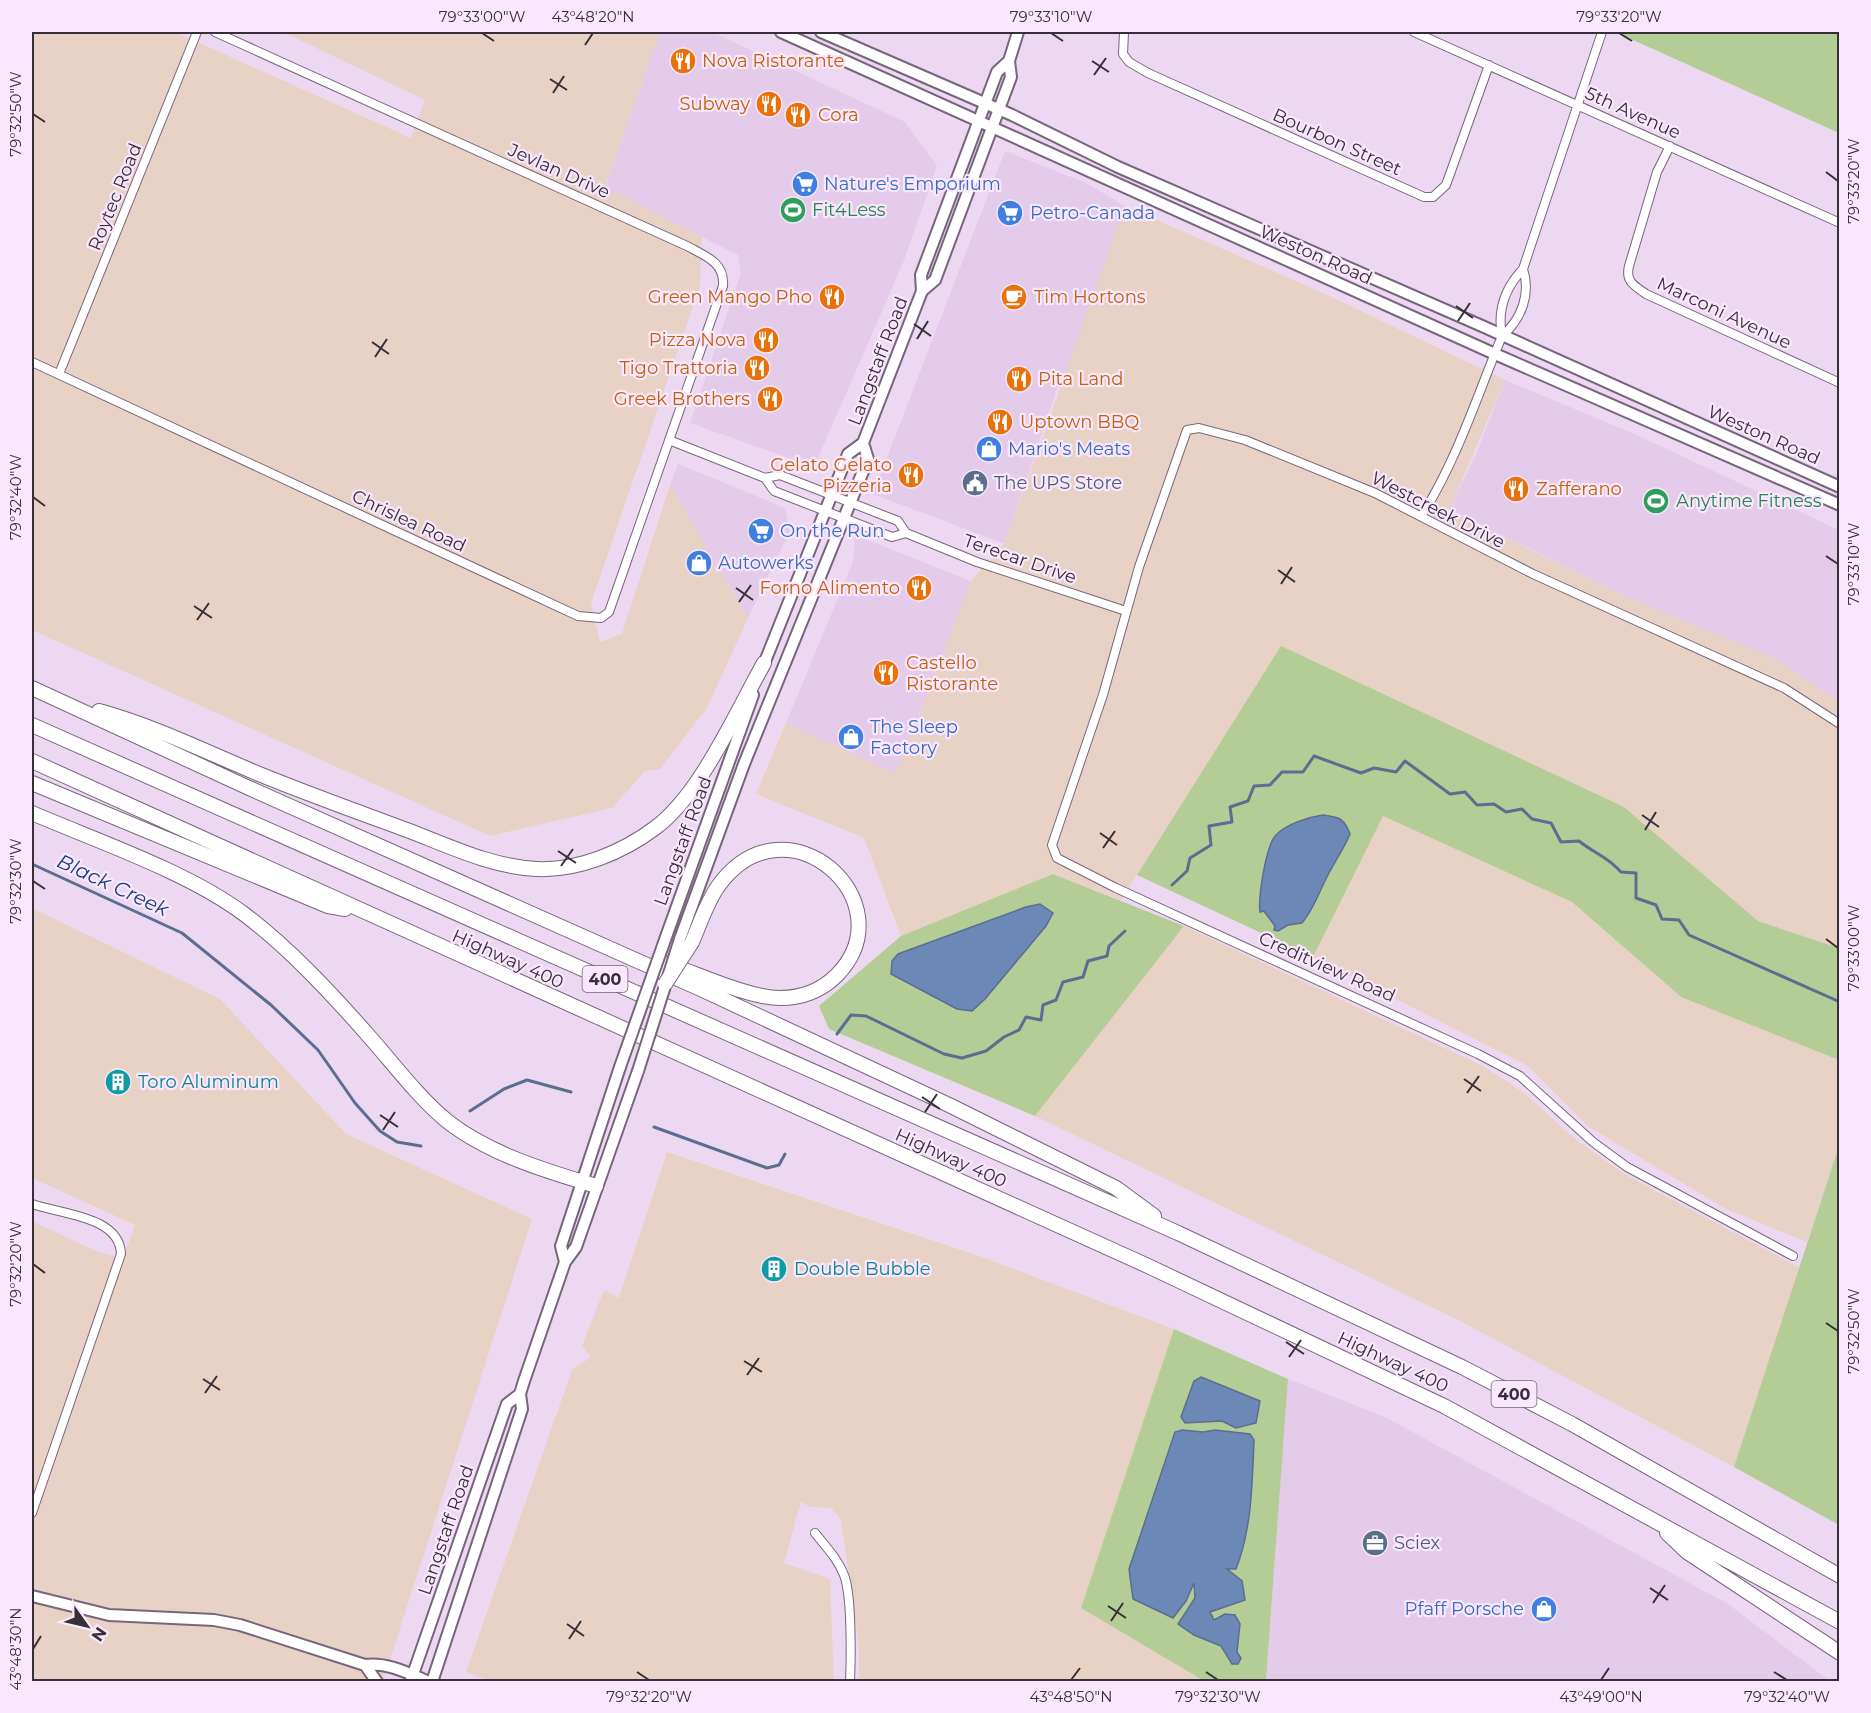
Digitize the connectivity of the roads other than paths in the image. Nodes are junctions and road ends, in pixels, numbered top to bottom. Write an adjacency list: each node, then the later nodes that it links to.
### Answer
1 (197, 32): 23 (street, Roytec Road)
2 (215, 32): 25 (street, Jevlan Drive)
3 (781, 32): 14 (main road, Weston Road)
4 (821, 32): 11 (main road, Weston Road)
5 (1018, 32): 9 (main road, Langstaff Road)
6 (1124, 32): 10 (street, Bourbon Street)
7 (1414, 32): 10 (street, 5th Avenue)
8 (1602, 32): 12 (street)
9 (1009, 61): 11 (main road, Langstaff Road); 13 (main road, Langstaff Road)
10 (1489, 65): 12 (street, 5th Avenue)
11 (986, 104): 13 (main road, Weston Road); 14 (main road, Langstaff Road)
12 (1578, 105): 16 (street, 5th Avenue); 18 (street)
13 (1000, 110): 15 (main road, Langstaff Road); 20 (main road, Weston Road)
14 (979, 122): 15 (main road, Weston Road); 19 (main road, Langstaff Road)
15 (994, 129): 19 (main road, Langstaff Road); 21 (main road, Weston Road)
16 (1670, 146): 17 (street, 5th Avenue); 24 (street, Marconi Avenue)
17 (1839, 223)
18 (1523, 269): 20 (street); 20 (street)
19 (922, 291): 26 (main road, Langstaff Road)
20 (1502, 336): 21 (street); 28 (main road, Weston Road)
21 (1494, 354): 31 (main road, Weston Road); 33 (street)
22 (32, 362): 23 (street, Chrislea Road)
23 (60, 374): 25 (street, Chrislea Road)
24 (1839, 383)
25 (669, 440): 27 (street)
26 (864, 443): 29 (main road, Langstaff Road); 30 (main road, Langstaff Road)
27 (765, 478): 29 (street, Terecar Drive); 32 (street, Terecar Drive)
28 (1839, 487)
29 (831, 494): 30 (street, Terecar Drive); 32 (main road, Langstaff Road)
30 (851, 502): 34 (main road, Langstaff Road); 35 (street, Terecar Drive)
31 (1839, 506)
32 (825, 510): 34 (street, Terecar Drive); 37 (main road, Langstaff Road)
33 (1422, 515): 36 (street, Westcreek Drive); 40 (street, Westcreek Drive)
34 (844, 517): 35 (street, Terecar Drive); 46 (main road, Langstaff Road)
35 (906, 533): 36 (street, Terecar Drive)
36 (1126, 611): 52 (street, Creditview Road)
37 (764, 663): 39 (highway); 49 (main road, Langstaff Road, bridge)
38 (32, 688): 39 (highway)
39 (61, 700): 47 (highway)
40 (1839, 724)
41 (32, 725): 51 (highway, Highway 400 / 400)
42 (32, 761): 45 (highway, Highway 400 / 400)
43 (32, 783): 45 (highway)
44 (32, 813): 49 (highway)
45 (356, 910): 55 (highway, Highway 400 / 400)
46 (686, 940): 47 (highway); 48 (highway, bridge)
47 (642, 962): 51 (highway)
48 (665, 984): 49 (main road, Langstaff Road, bridge)
49 (589, 1184): 53 (main road, Langstaff Road)
50 (32, 1204): 54 (street)
51 (1178, 1233): 57 (highway, Highway 400 / 400)
52 (1793, 1256)
53 (520, 1394): 62 (main road, Langstaff Road); 64 (main road, Langstaff Road)
54 (32, 1513)
55 (1650, 1518): 59 (highway, Highway 400 / 400); 60 (highway)
56 (815, 1533): 65 (street)
57 (1839, 1576)
58 (32, 1596): 61 (main road)
59 (1839, 1622)
60 (1839, 1653)
61 (364, 1665): 62 (main road); 63 (main road)
62 (412, 1678): 64 (main road)
63 (377, 1682)
64 (430, 1682)
65 (850, 1682)

